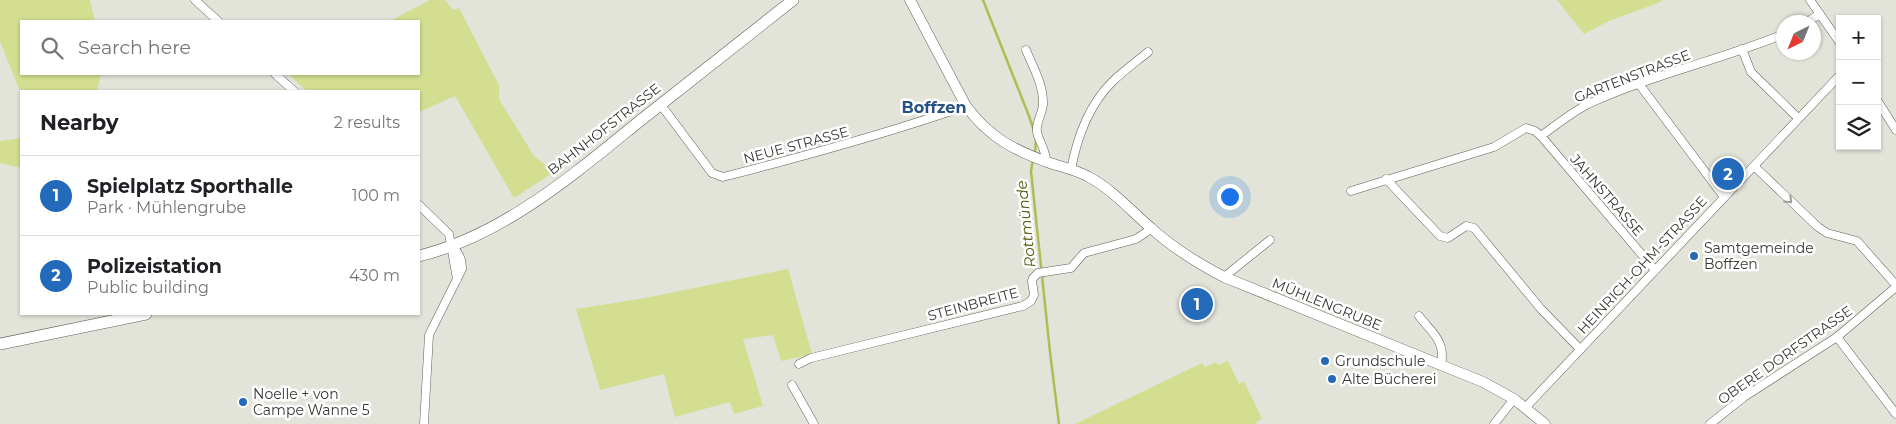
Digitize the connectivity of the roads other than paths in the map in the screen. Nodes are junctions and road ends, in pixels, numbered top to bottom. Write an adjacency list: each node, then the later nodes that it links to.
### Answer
1 (195, 0): 6 (street)
2 (793, 0): 16 (main road, BAHNHOFSTRASSE)
3 (910, 0): 18 (street, MÜHLENGRUBE)
4 (1810, 0): 5 (street)
5 (1820, 14): 8 (street)
6 (217, 20)
7 (1776, 37): 9 (street, GARTENSTRASSE)
8 (1836, 37)
9 (1742, 49): 14 (street, GARTENSTRASSE); 19 (street)
10 (1026, 50): 22 (street)
11 (1148, 52): 24 (street)
12 (276, 75): 15 (street)
13 (1836, 79): 19 (street, HEINRICH-OHM-STRASSE)
14 (1639, 84): 21 (street, GARTENSTRASSE); 27 (street)
15 (293, 90)
16 (661, 105): 18 (street, NEUE STRASSE); 31 (main road, BAHNHOFSTRASSE)
17 (1880, 105): 20 (street)
18 (966, 106): 22 (street, MÜHLENGRUBE)
19 (1798, 118): 23 (street, HEINRICH-OHM-STRASSE)
20 (1896, 130)
21 (1541, 136): 25 (street); 33 (street, JAHNSTRASSE)
22 (1042, 160): 24 (street, MÜHLENGRUBE)
23 (1754, 166): 27 (street, HEINRICH-OHM-STRASSE); 35 (street, one-way to 35)
24 (1071, 170): 29 (street, MÜHLENGRUBE)
25 (1386, 179): 26 (street); 40 (street)
26 (1351, 191)
27 (1724, 197): 33 (street, HEINRICH-OHM-STRASSE)
28 (420, 206): 31 (street)
29 (1151, 229): 34 (street, MÜHLENGRUBE); 41 (street, STEINBREITE)
30 (1270, 240): 34 (street)
31 (452, 246): 32 (main road, BAHNHOFSTRASSE); 47 (street)
32 (420, 256)
33 (1655, 270): 40 (street, HEINRICH-OHM-STRASSE)
34 (1224, 277): 42 (street, MÜHLENGRUBE)
35 (1896, 286): 38 (street, OBERE DORFSTRASSE)
36 (141, 315): 39 (main road)
37 (1418, 316): 42 (street)
38 (1837, 337): 46 (street); 51 (street, OBERE DORFSTRASSE)
39 (0, 344)
40 (1580, 349): 45 (street, HEINRICH-OHM-STRASSE)
41 (800, 364)
42 (1441, 365): 44 (street, MÜHLENGRUBE)
43 (792, 385): 48 (street)
44 (1514, 399): 45 (street, MÜHLENGRUBE); 49 (street)
45 (1525, 408): 50 (street, MÜHLENGRUBE)
46 (1896, 414)
47 (424, 424)
48 (814, 424)
49 (1494, 424)
50 (1545, 424)
51 (1710, 424)

